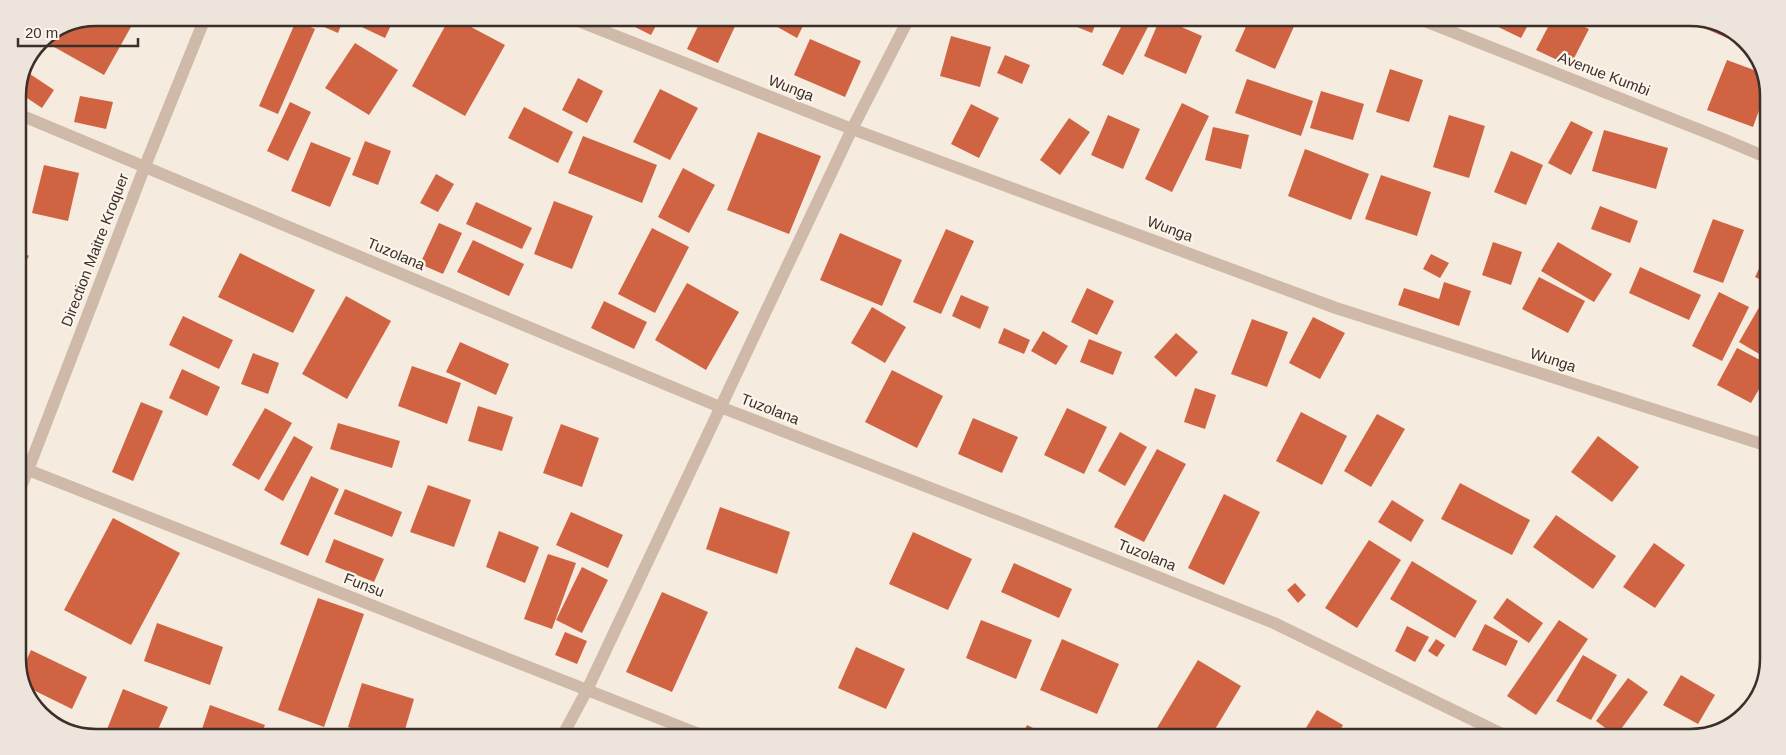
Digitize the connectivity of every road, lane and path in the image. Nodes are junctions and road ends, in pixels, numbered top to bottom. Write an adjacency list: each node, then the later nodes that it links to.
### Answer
1 (202, 26): 8 (street, Direction Maitre Kroquer)
2 (591, 26): 6 (street, Wunga)
3 (905, 26): 6 (street)
4 (1437, 26): 7 (street, Avenue Kumbi)
5 (26, 117): 8 (street, Tuzolana)
6 (852, 129): 9 (street); 10 (street, Wunga)
7 (1760, 155)
8 (145, 166): 9 (street, Tuzolana); 11 (street, Direction Maitre Kroquer)
9 (720, 407): 13 (street); 16 (street, Tuzolana)
10 (1760, 443)
11 (26, 461)
12 (26, 469): 13 (street, Funsu)
13 (586, 690): 14 (street); 15 (street, Funsu)
14 (566, 729)
15 (686, 729)
16 (1492, 729)

